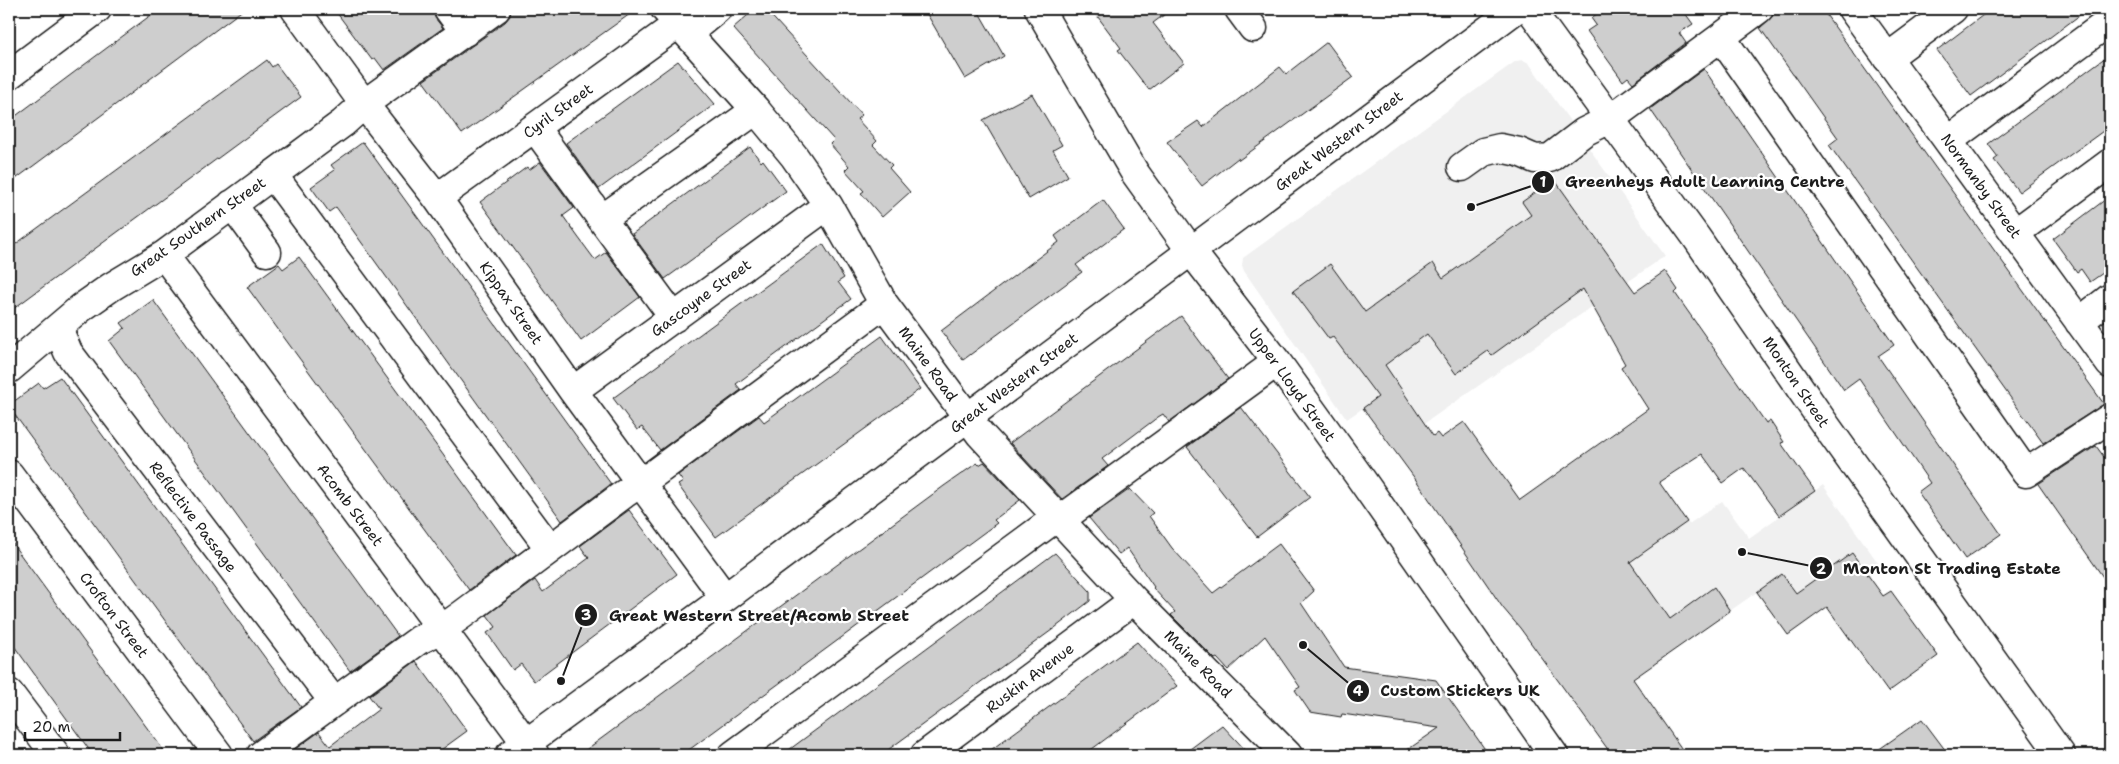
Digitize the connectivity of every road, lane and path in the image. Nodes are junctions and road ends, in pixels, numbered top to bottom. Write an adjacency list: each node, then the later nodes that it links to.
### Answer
1 (97, 9): 17 (street)
2 (295, 9): 18 (street, Kippax Street)
3 (448, 9): 14 (street)
4 (496, 9): 14 (street, Great Southern Street)
5 (717, 9): 13 (street, Cyril Street)
6 (1039, 9): 31 (street, Upper Lloyd Street)
7 (1516, 9): 31 (street, Great Western Street)
8 (1530, 9): 20 (street, Monton Street)
9 (1759, 9): 15 (street)
10 (1852, 9): 16 (street, Normanby Street)
11 (1953, 9): 16 (street)
12 (2110, 21): 22 (street)
13 (677, 22): 19 (street, Maine Road); 21 (street, Cyril Street)
14 (465, 32): 18 (street, Great Southern Street)
15 (1721, 37): 20 (street); 44 (street)
16 (1888, 58): 22 (street, Normanby Street)
17 (9, 75)
18 (364, 104): 25 (street, Great Southern Street); 26 (street, Kippax Street)
19 (756, 110): 28 (street, Maine Road); 29 (street)
20 (1610, 118): 24 (street); 62 (street, Monton Street)
21 (535, 128): 26 (street, Cyril Street); 29 (street)
22 (1948, 141): 30 (street, Normanby Street)
23 (2110, 163): 30 (street)
24 (1462, 167)
25 (273, 175): 27 (street, Great Southern Street); 48 (street)
26 (437, 198): 42 (street, Kippax Street)
27 (232, 204): 32 (street); 33 (street, Great Southern Street)
28 (828, 205): 35 (street, Maine Road); 36 (street, Gascoyne Street)
29 (602, 219): 36 (street)
30 (2015, 233): 37 (street, Normanby Street)
31 (1191, 251): 39 (street, Upper Lloyd Street); 43 (street, Great Western Street)
32 (267, 252)
33 (164, 255): 38 (street, Great Southern Street); 51 (street, Acomb Street)
34 (2110, 298): 37 (street)
35 (884, 304): 43 (street, Maine Road); 46 (street)
36 (674, 318): 42 (street, Gascoyne Street)
37 (2080, 322): 40 (street, Normanby Street)
38 (58, 328): 41 (street, Great Southern Street); 53 (street, Reflective Passage)
39 (1277, 362): 47 (street); 61 (street, Upper Lloyd Street)
40 (2110, 364)
41 (9, 369)
42 (573, 391): 46 (street, Kippax Street)
43 (967, 417): 47 (street, Maine Road); 49 (street, Great Western Street)
44 (2110, 418)
45 (9, 474): 56 (street, Crofton Street)
46 (641, 483): 48 (street); 49 (street, Kippax Street)
47 (1059, 521): 50 (street, Maine Road); 58 (street)
48 (550, 549): 51 (street)
49 (725, 598): 54 (street, Great Western Street)
50 (1134, 600): 59 (street, Ruskin Avenue); 60 (street, Maine Road)
51 (442, 629): 53 (street); 54 (street, Acomb Street)
52 (9, 693): 55 (street)
53 (334, 702): 57 (street)
54 (524, 751)
55 (56, 755)
56 (219, 755)
57 (261, 755)
58 (733, 755)
59 (925, 755)
60 (1288, 755)
61 (1554, 755)
62 (2061, 755)

